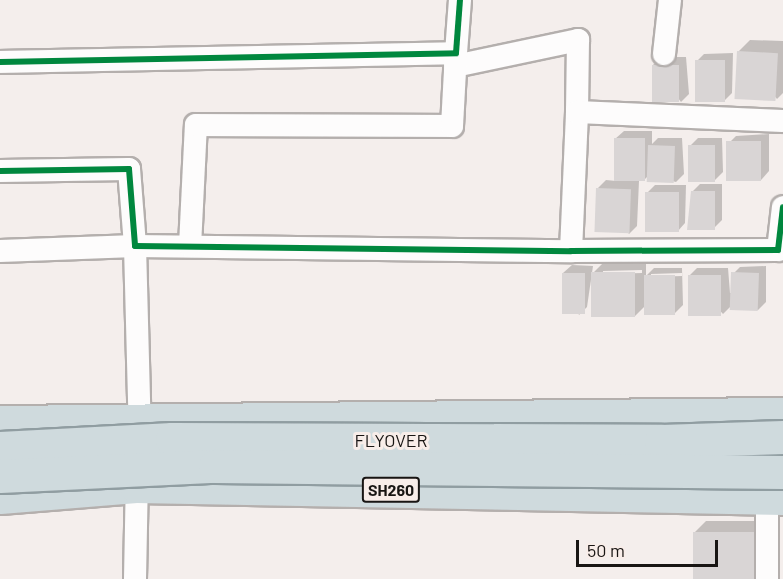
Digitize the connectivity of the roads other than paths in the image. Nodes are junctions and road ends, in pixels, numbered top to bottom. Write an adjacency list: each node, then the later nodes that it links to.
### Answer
1 (460, 0): 4 (street)
2 (670, 0): 3 (street)
3 (664, 54)
4 (455, 60): 5 (street); 6 (street); 11 (street)
5 (0, 62)
6 (577, 112): 7 (street); 13 (street)
7 (783, 121)
8 (0, 171): 10 (street)
9 (783, 207): 13 (street)
10 (135, 246): 11 (street); 12 (street); 15 (street)
11 (190, 246): 13 (street)
12 (0, 251)
13 (570, 251)
14 (783, 414): 15 (highway)
15 (141, 419): 16 (highway); 20 (street)
16 (0, 422)
17 (783, 437): 18 (highway, FLYOVER, bridge)
18 (0, 448)
19 (0, 476): 21 (highway, FLYOVER / SH260, bridge)
20 (136, 486): 21 (highway, SH260); 22 (highway, SH260); 23 (street)
21 (778, 489): 24 (street)
22 (0, 496)
23 (135, 579)
24 (767, 579)

